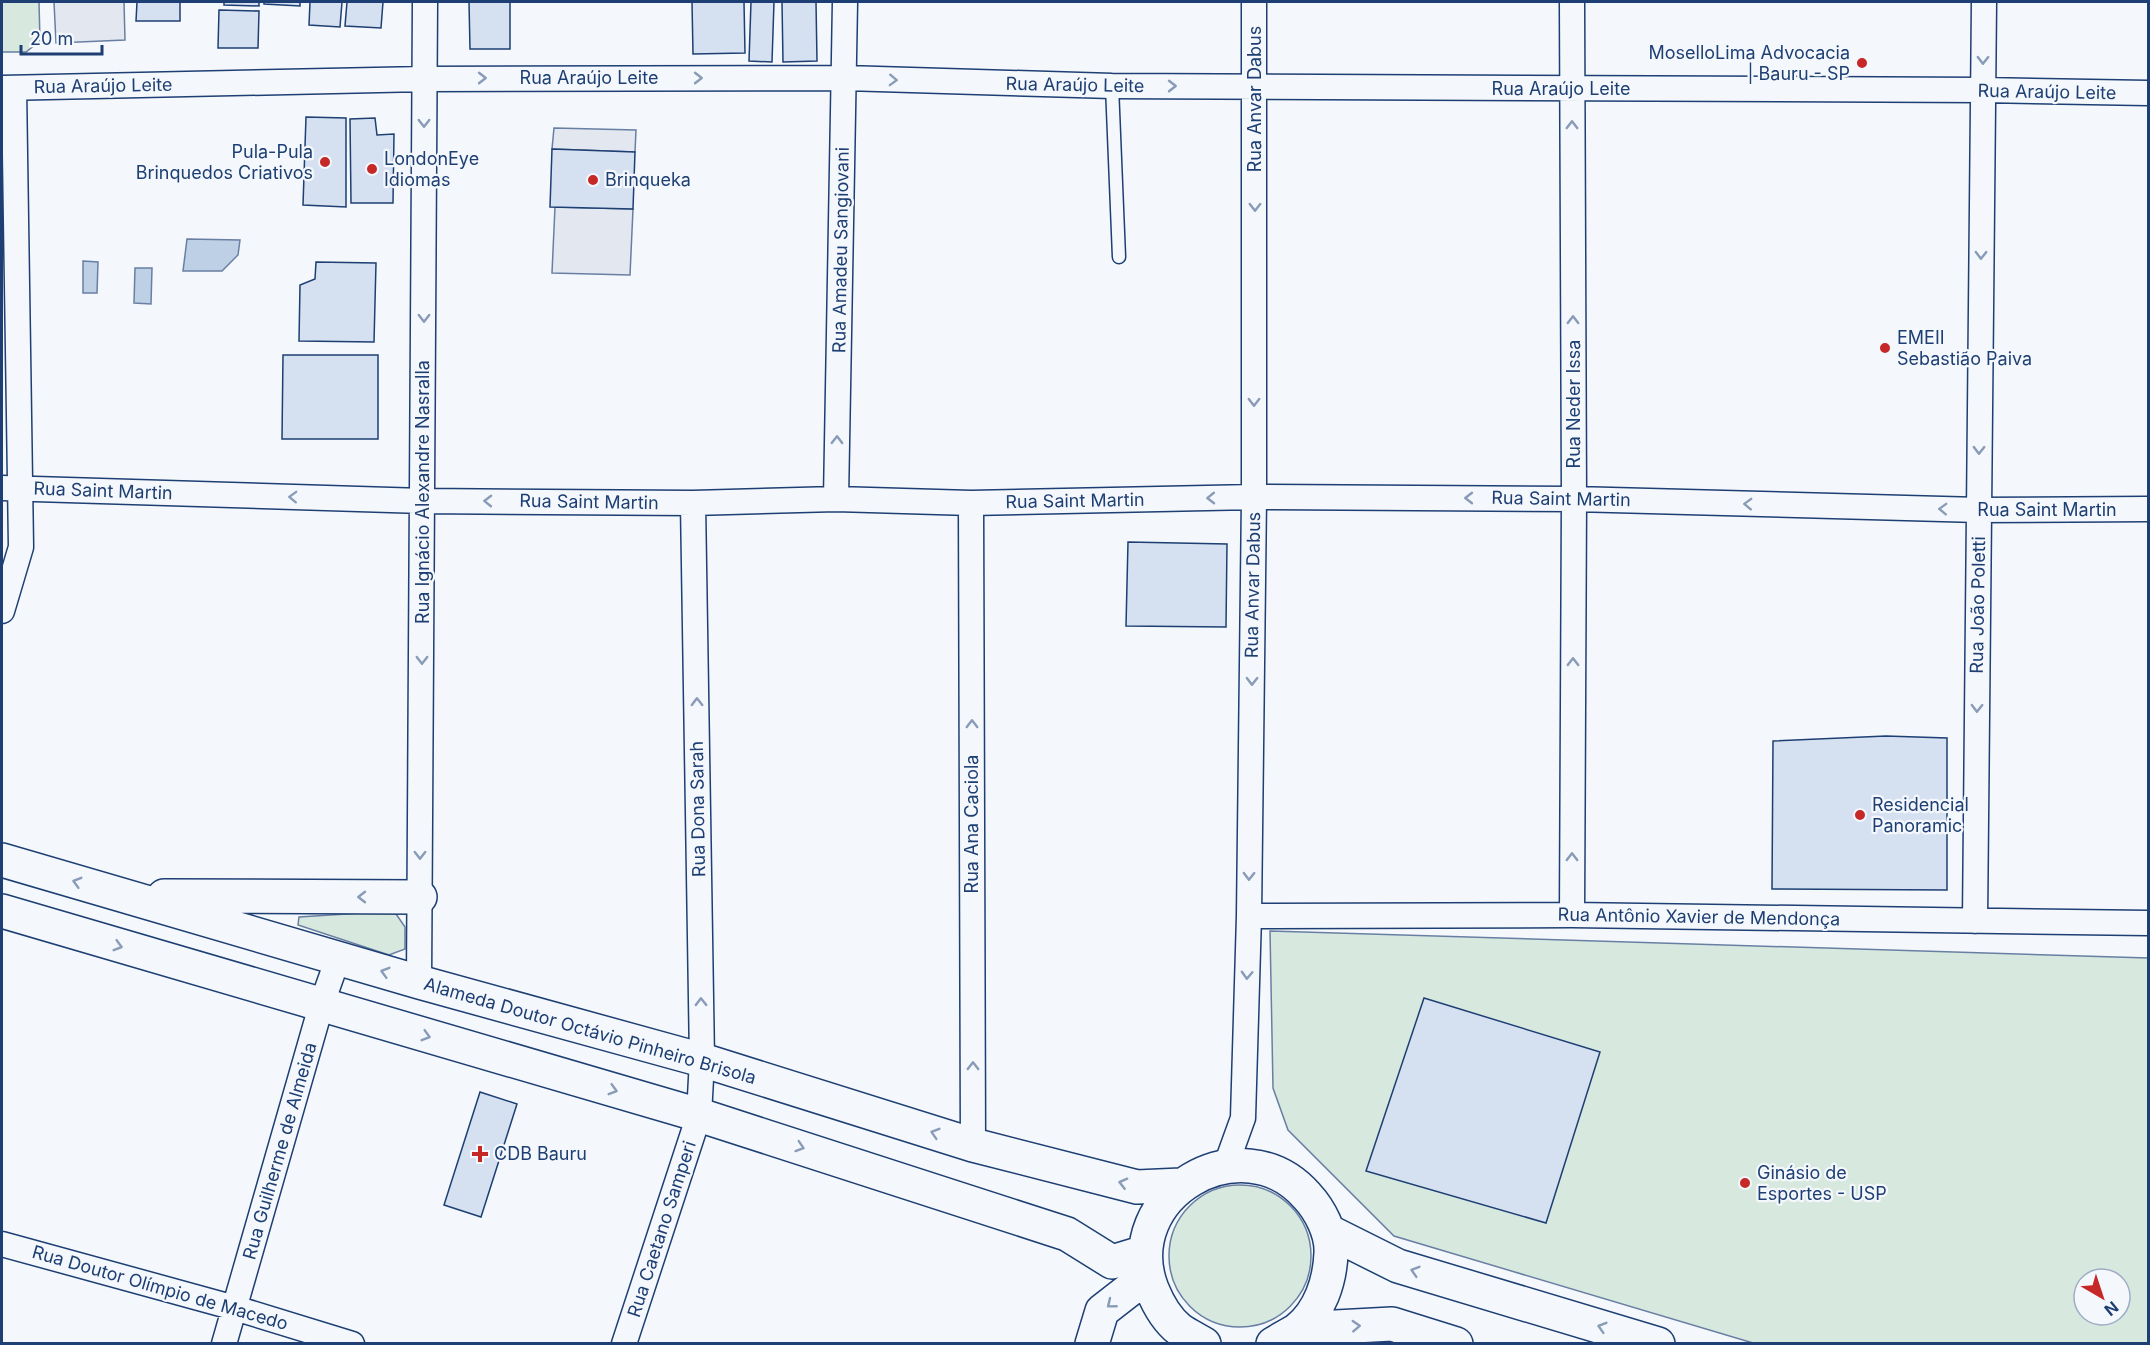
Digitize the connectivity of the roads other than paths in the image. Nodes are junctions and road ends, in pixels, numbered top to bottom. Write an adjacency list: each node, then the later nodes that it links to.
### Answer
1 (425, 2): 6 (street, Rua Ignácio Alexandre Nasralla)
2 (845, 2): 7 (street, Rua Amadeu Sangiovani)
3 (1254, 2): 9 (street, Rua Anvar Dabus)
4 (1572, 2): 11 (street, Rua Neder Issa)
5 (1984, 2): 12 (street, Rua João Poletti, one-way to 12)
6 (424, 78): 7 (street, Rua Araújo Leite, one-way to 7); 10 (street, Rua Araújo Leite); 19 (street, Rua Ignácio Alexandre Nasralla, one-way to 19)
7 (845, 78): 8 (street, Rua Araújo Leite, one-way to 8); 17 (street, Rua Amadeu Sangiovani, one-way to 7)
8 (1112, 86): 9 (street, Rua Araújo Leite, one-way to 9); 14 (lane)
9 (1256, 87): 11 (street, Rua Araújo Leite); 16 (street, Rua Anvar Dabus, one-way to 16)
10 (8, 88): 15 (street)
11 (1571, 90): 12 (street, Rua Araújo Leite); 18 (street, Rua Neder Issa, one-way to 11)
12 (1983, 90): 13 (street, Rua Araújo Leite); 23 (street, Rua João Poletti, one-way to 23)
13 (2148, 93)
14 (1119, 257)
15 (11, 488): 19 (street, Rua Saint Martin, one-way to 15); 24 (street)
16 (1254, 497): 18 (street, Rua Saint Martin, one-way to 16); 21 (street, Rua Saint Martin, one-way to 21); 30 (street, Rua Anvar Dabus, one-way to 30)
17 (836, 499): 20 (street, Rua Saint Martin); 21 (street, Rua Saint Martin)
18 (1574, 499): 23 (street, Rua Saint Martin, one-way to 18); 29 (street, Rua Neder Issa, one-way to 18)
19 (423, 501): 20 (street, Rua Saint Martin, one-way to 19); 27 (street, Rua Ignácio Alexandre Nasralla, one-way to 27)
20 (693, 503): 36 (street, Rua Dona Sarah, one-way to 20)
21 (971, 503): 38 (street, Rua Ana Caciola, one-way to 21)
22 (2148, 509): 23 (street, Rua Saint Martin)
23 (1979, 510): 31 (street, Rua João Poletti, one-way to 31)
24 (2, 611)
25 (2, 860): 26 (street, Alameda Doutor Octávio Pinheiro Brisola, one-way to 25)
26 (126, 896): 27 (street, one-way to 26); 33 (street, Alameda Doutor Octávio Pinheiro Brisola)
27 (420, 897): 34 (street, Rua Ignácio Alexandre Nasralla)
28 (2, 911): 35 (street, one-way to 35)
29 (1572, 915): 30 (street, Rua Antônio Xavier de Mendonça); 31 (street, Rua Antônio Xavier de Mendonça)
30 (1249, 916): 39 (street, Rua Anvar Dabus, one-way to 39)
31 (1975, 921): 32 (street, Rua Antônio Xavier de Mendonça)
32 (2148, 923)
33 (338, 958): 34 (street, Alameda Doutor Octávio Pinheiro Brisola, one-way to 33); 35 (street, Rua Guilherme de Almeida)
34 (419, 982): 36 (street, Alameda Doutor Octávio Pinheiro Brisola)
35 (321, 1006): 37 (street, one-way to 37); 44 (street, Rua Guilherme de Almeida)
36 (702, 1060): 37 (street, Rua Dona Sarah); 38 (street, Alameda Doutor Octávio Pinheiro Brisola, one-way to 36)
37 (699, 1115): 43 (street, one-way to 43); 48 (street, Rua Caetano Samperi)
38 (973, 1145): 40 (street, Alameda Doutor Octávio Pinheiro Brisola, one-way to 38)
39 (1226, 1165): 40 (street, Alameda Doutor Octávio Pinheiro Brisola); 41 (street, Alameda Doutor Octávio Pinheiro Brisola)
40 (1181, 1185): 43 (street, Alameda Doutor Octávio Pinheiro Brisola)
41 (1328, 1231): 45 (street, Alameda Doutor Octávio Pinheiro Brisola); 52 (street, one-way to 41)
42 (2, 1244): 44 (street, Rua Doutor Olímpio de Macedo)
43 (1146, 1264): 49 (street, one-way to 49); 50 (street)
44 (235, 1308): 46 (street, Rua Guilherme de Almeida); 47 (street, Rua Doutor Olímpio de Macedo)
45 (1285, 1336): 51 (street, Alameda Doutor Octávio Pinheiro Brisola, one-way to 51)
46 (224, 1344)
47 (352, 1344)
48 (624, 1344)
49 (1092, 1344)
50 (1204, 1344)
51 (1456, 1344)
52 (1658, 1344)

